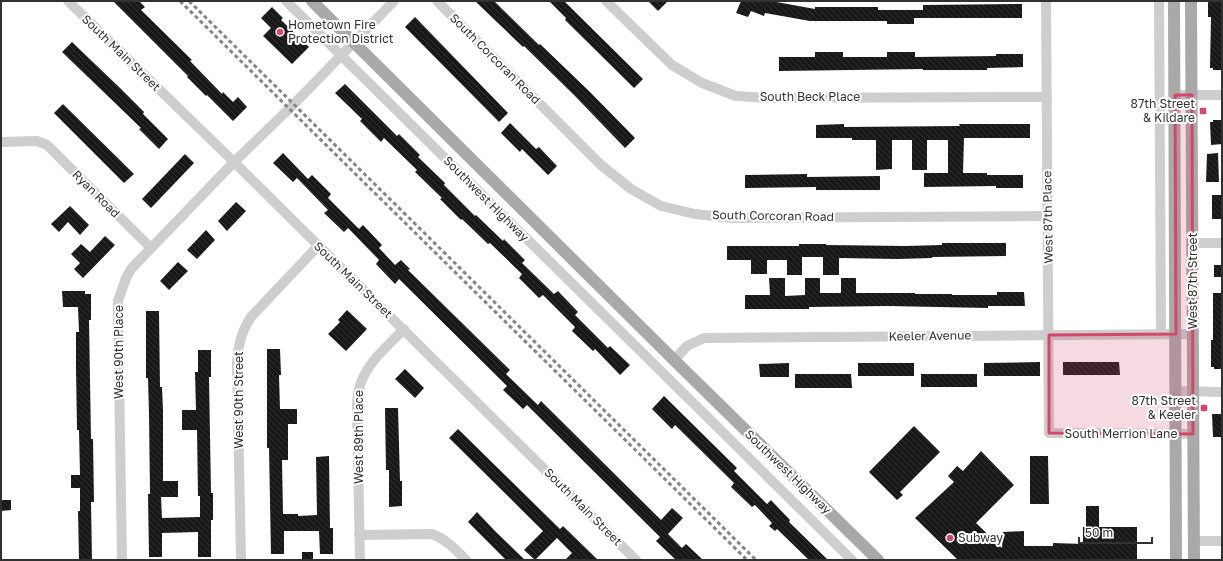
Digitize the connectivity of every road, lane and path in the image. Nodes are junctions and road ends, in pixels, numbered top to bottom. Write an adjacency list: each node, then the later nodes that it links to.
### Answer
1 (68, 1): 18 (street, South Main Street)
2 (286, 1): 12 (street, Southwest Highway)
3 (312, 1): 11 (main road, Southwest Highway)
4 (394, 1): 11 (street, West 90th Place)
5 (437, 1): 19 (street, South Corcoran Road)
6 (606, 1): 16 (street, South Beck Place)
7 (1046, 1): 16 (street, West 87th Place)
8 (1159, 1): 25 (street)
9 (1174, 1): 13 (main road, West 87th Street)
10 (1191, 1): 14 (main road, West 87th Street)
11 (354, 42): 12 (street, West 90th Place); 29 (main road, Southwest Highway)
12 (341, 56): 18 (street, West 90th Place); 34 (street, Southwest Highway)
13 (1175, 95): 14 (street); 26 (main road, West 87th Street)
14 (1192, 95): 15 (street); 20 (main road, West 87th Street)
15 (1222, 95)
16 (1046, 97): 19 (street, West 87th Place)
17 (1, 142): 23 (street, Ryan Road)
18 (234, 162): 22 (street, South Main Street); 23 (street, West 90th Place)
19 (1048, 216): 28 (street, West 87th Place)
20 (1192, 243): 21 (street); 27 (main road, West 87th Street)
21 (1222, 243)
22 (318, 246): 24 (street, South Main Street); 42 (street, West 90th Street)
23 (150, 248): 41 (street, West 90th Place)
24 (404, 330): 38 (street, West 89th Place); 45 (street, South Main Street)
25 (1161, 334): 26 (street, Keeler Avenue); 28 (street, Keeler Avenue)
26 (1176, 334): 27 (street, Keeler Avenue); 31 (main road, West 87th Street)
27 (1193, 334): 32 (main road, West 87th Street)
28 (1049, 335): 29 (street, Keeler Avenue); 35 (street, West 87th Place)
29 (674, 360): 30 (main road, Southwest Highway)
30 (698, 384): 34 (street); 47 (main road, Southwest Highway)
31 (1175, 391): 32 (street); 36 (main road, West 87th Street)
32 (1193, 391): 33 (street); 37 (main road, West 87th Street)
33 (1222, 392)
34 (686, 396): 46 (street, Southwest Highway)
35 (1049, 433): 36 (street, South Merrion Lane)
36 (1175, 434): 37 (street, South Merrion Lane); 48 (main road, West 87th Street)
37 (1193, 434): 39 (main road, West 87th Street)
38 (359, 534): 43 (street, West 89th Place); 44 (street)
39 (1194, 541): 40 (street); 49 (main road, West 87th Street)
40 (1222, 541)
41 (122, 560)
42 (241, 560)
43 (360, 560)
44 (466, 560)
45 (636, 560)
46 (852, 560)
47 (878, 560)
48 (1176, 560)
49 (1194, 560)

